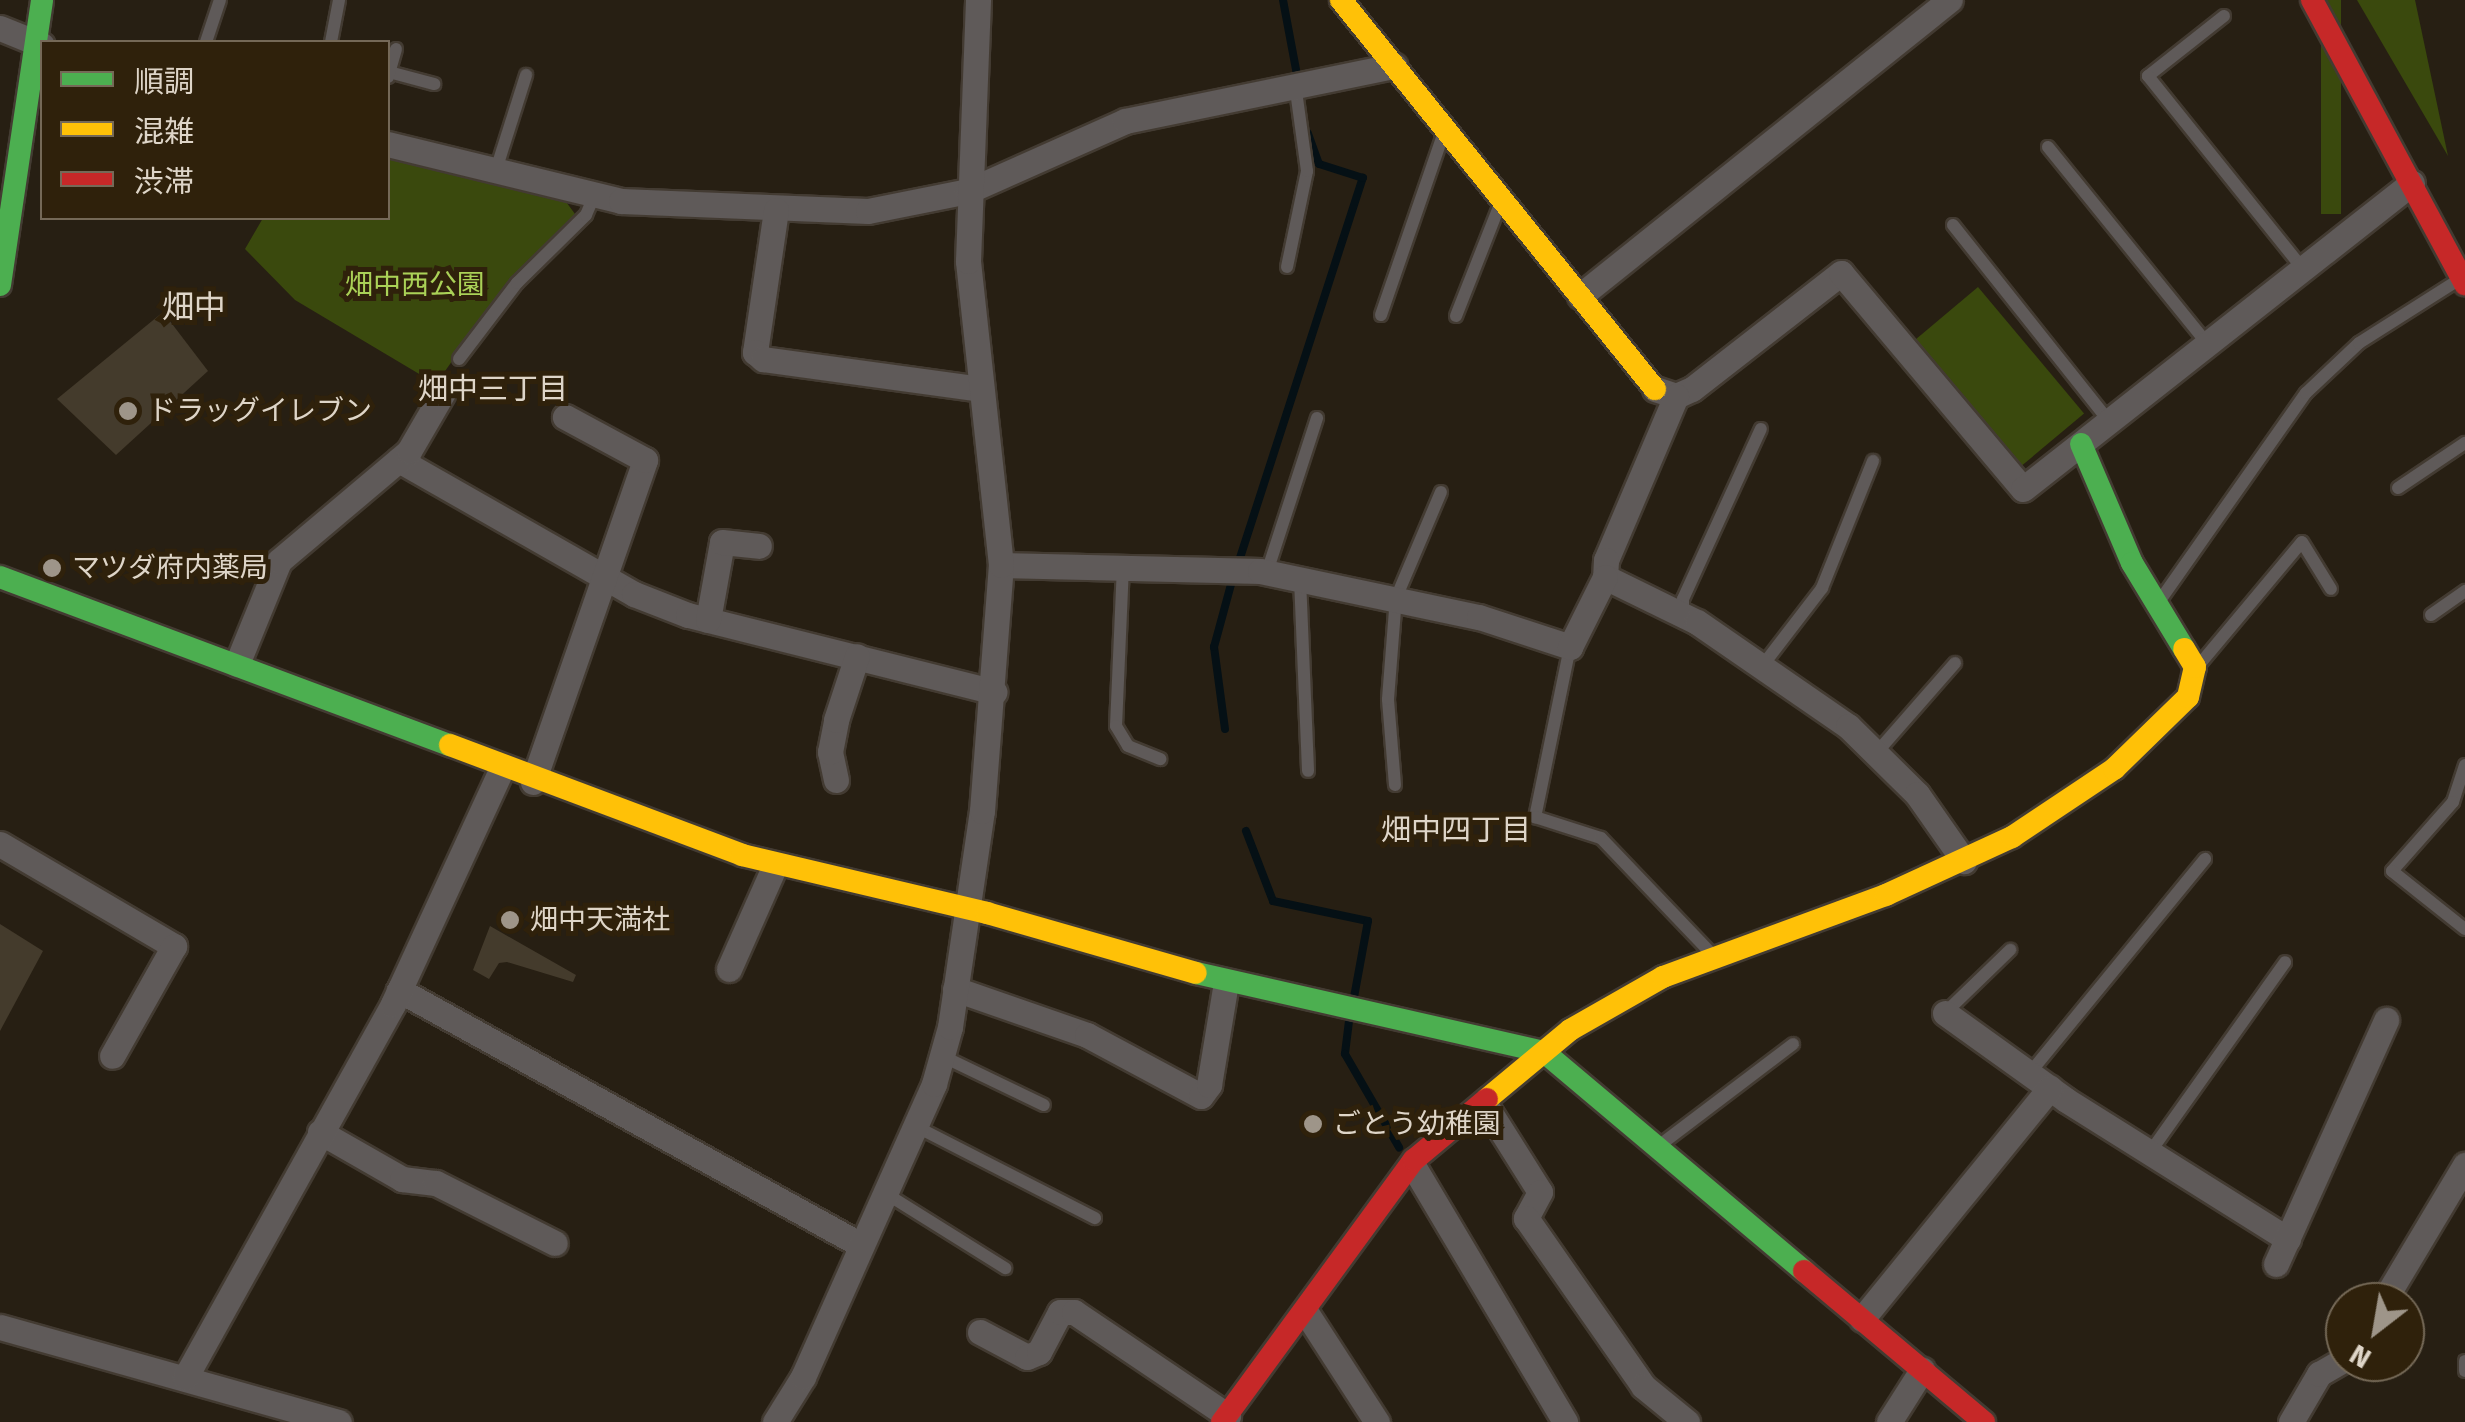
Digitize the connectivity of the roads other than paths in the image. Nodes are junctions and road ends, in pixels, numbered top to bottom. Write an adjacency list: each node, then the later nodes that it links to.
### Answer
1 (42, 0): 12 (street)
2 (220, 0): 10 (lane)
3 (339, 0): 11 (lane)
4 (978, 0): 25 (street)
5 (1341, 0): 14 (street)
6 (1950, 0): 34 (street)
7 (2312, 0): 24 (street)
8 (2224, 16): 30 (lane)
9 (0, 28): 12 (street)
10 (207, 40)
11 (331, 40)
12 (39, 44): 33 (street)
13 (396, 48): 15 (lane)
14 (1394, 66): 18 (street); 20 (street)
15 (390, 69)
16 (390, 76): 19 (lane)
17 (526, 76): 23 (lane)
18 (1295, 83): 25 (street); 31 (lane)
19 (434, 84)
20 (1445, 129): 27 (street); 35 (lane)
21 (390, 145): 23 (street)
22 (2048, 147): 37 (lane)
23 (496, 172): 26 (street)
24 (2412, 182): 30 (street); 32 (street)
25 (968, 191): 28 (street); 39 (street)
26 (594, 196): 28 (street); 38 (lane)
27 (1502, 200): 34 (street); 36 (lane)
28 (776, 210): 39 (street)
29 (1953, 225): 44 (lane)
30 (2302, 266): 37 (street)
31 (1287, 267)
32 (2463, 281): 63 (lane)
33 (0, 285)
34 (1580, 296): 41 (street)
35 (1381, 315)
36 (1456, 316)
37 (2207, 343): 44 (street)
38 (459, 358)
39 (981, 389): 53 (street)
40 (444, 390): 48 (street)
41 (1666, 392): 47 (street); 59 (street)
42 (565, 417): 56 (street)
43 (1317, 418): 55 (lane)
44 (2110, 421): 47 (street)
45 (1762, 429): 64 (lane)
46 (2465, 443): 50 (lane)
47 (2081, 444): 63 (street)
48 (400, 460): 56 (street); 70 (street)
49 (1873, 461): 71 (lane)
50 (2398, 488)
51 (1442, 492): 62 (lane)
52 (759, 546): 66 (street)
53 (1001, 565): 54 (street); 73 (street)
54 (1123, 566): 55 (street); 75 (lane)
55 (1267, 572): 58 (street)
56 (606, 576): 66 (street); 80 (street)
57 (0, 577): 70 (street)
58 (1300, 578): 62 (street); 78 (lane)
59 (1605, 578): 64 (street); 67 (street)
60 (2331, 589): 72 (lane)
61 (2465, 591): 65 (lane)
62 (1396, 598): 67 (street); 81 (lane)
63 (2157, 606): 72 (street)
64 (1682, 615): 71 (street)
65 (2431, 615)
66 (708, 620): 68 (street)
67 (1570, 647): 89 (lane)
68 (856, 656): 73 (street); 79 (street)
69 (1955, 663): 74 (lane)
70 (237, 664): 77 (street)
71 (1763, 665): 74 (street)
72 (2196, 670): 84 (street)
73 (994, 692): 86 (street)
74 (1878, 751): 84 (street)
75 (1160, 759)
76 (2465, 765): 87 (lane)
77 (501, 770): 80 (street); 94 (street)
78 (1308, 771)
79 (836, 780)
80 (533, 782): 85 (street)
81 (1395, 786)
82 (0, 844): 99 (street)
83 (2206, 858): 101 (lane)
84 (1964, 860): 89 (street)
85 (775, 865): 86 (street); 91 (street)
86 (966, 909): 92 (street); 93 (street)
87 (2465, 929)
88 (2010, 950): 95 (lane)
89 (1716, 959): 98 (street)
90 (2285, 962): 107 (lane)
91 (729, 969)
92 (1226, 982): 93 (street); 98 (street)
93 (956, 988): 100 (street)
94 (400, 990): 105 (street); 114 (street)
95 (1944, 1013): 101 (street)
96 (2386, 1020): 112 (street)
97 (1794, 1044): 106 (lane)
98 (1544, 1052): 102 (street); 106 (street)
99 (112, 1056)
100 (942, 1056): 103 (lane); 104 (street)
101 (2039, 1081): 107 (street); 119 (street)
102 (1484, 1103): 108 (street); 133 (street)
103 (1044, 1105)
104 (917, 1127): 110 (street); 111 (lane)
105 (320, 1132): 113 (street); 126 (street)
106 (1656, 1147): 119 (street)
107 (2153, 1148): 112 (street)
108 (1412, 1164): 118 (street); 132 (street)
109 (2465, 1166): 117 (street)
110 (885, 1193): 114 (street); 116 (lane)
111 (1096, 1218)
112 (2288, 1239): 115 (street)
113 (555, 1243)
114 (860, 1245): 130 (street)
115 (2276, 1264)
116 (1006, 1268)
117 (2395, 1282)
118 (1308, 1314): 128 (street); 131 (street)
119 (1862, 1319): 123 (street)
120 (0, 1327): 126 (street)
121 (980, 1332): 128 (street)
122 (2465, 1360): 125 (lane)
123 (1922, 1370): 134 (street); 135 (street)
124 (2325, 1371): 136 (street)
125 (2465, 1371)
126 (185, 1378): 127 (street)
127 (270, 1413): 129 (street)
128 (1225, 1419)
129 (339, 1422)
130 (775, 1422)
131 (1377, 1422)
132 (1565, 1422)
133 (1687, 1422)
134 (1889, 1422)
135 (1984, 1422)
136 (2290, 1422)

